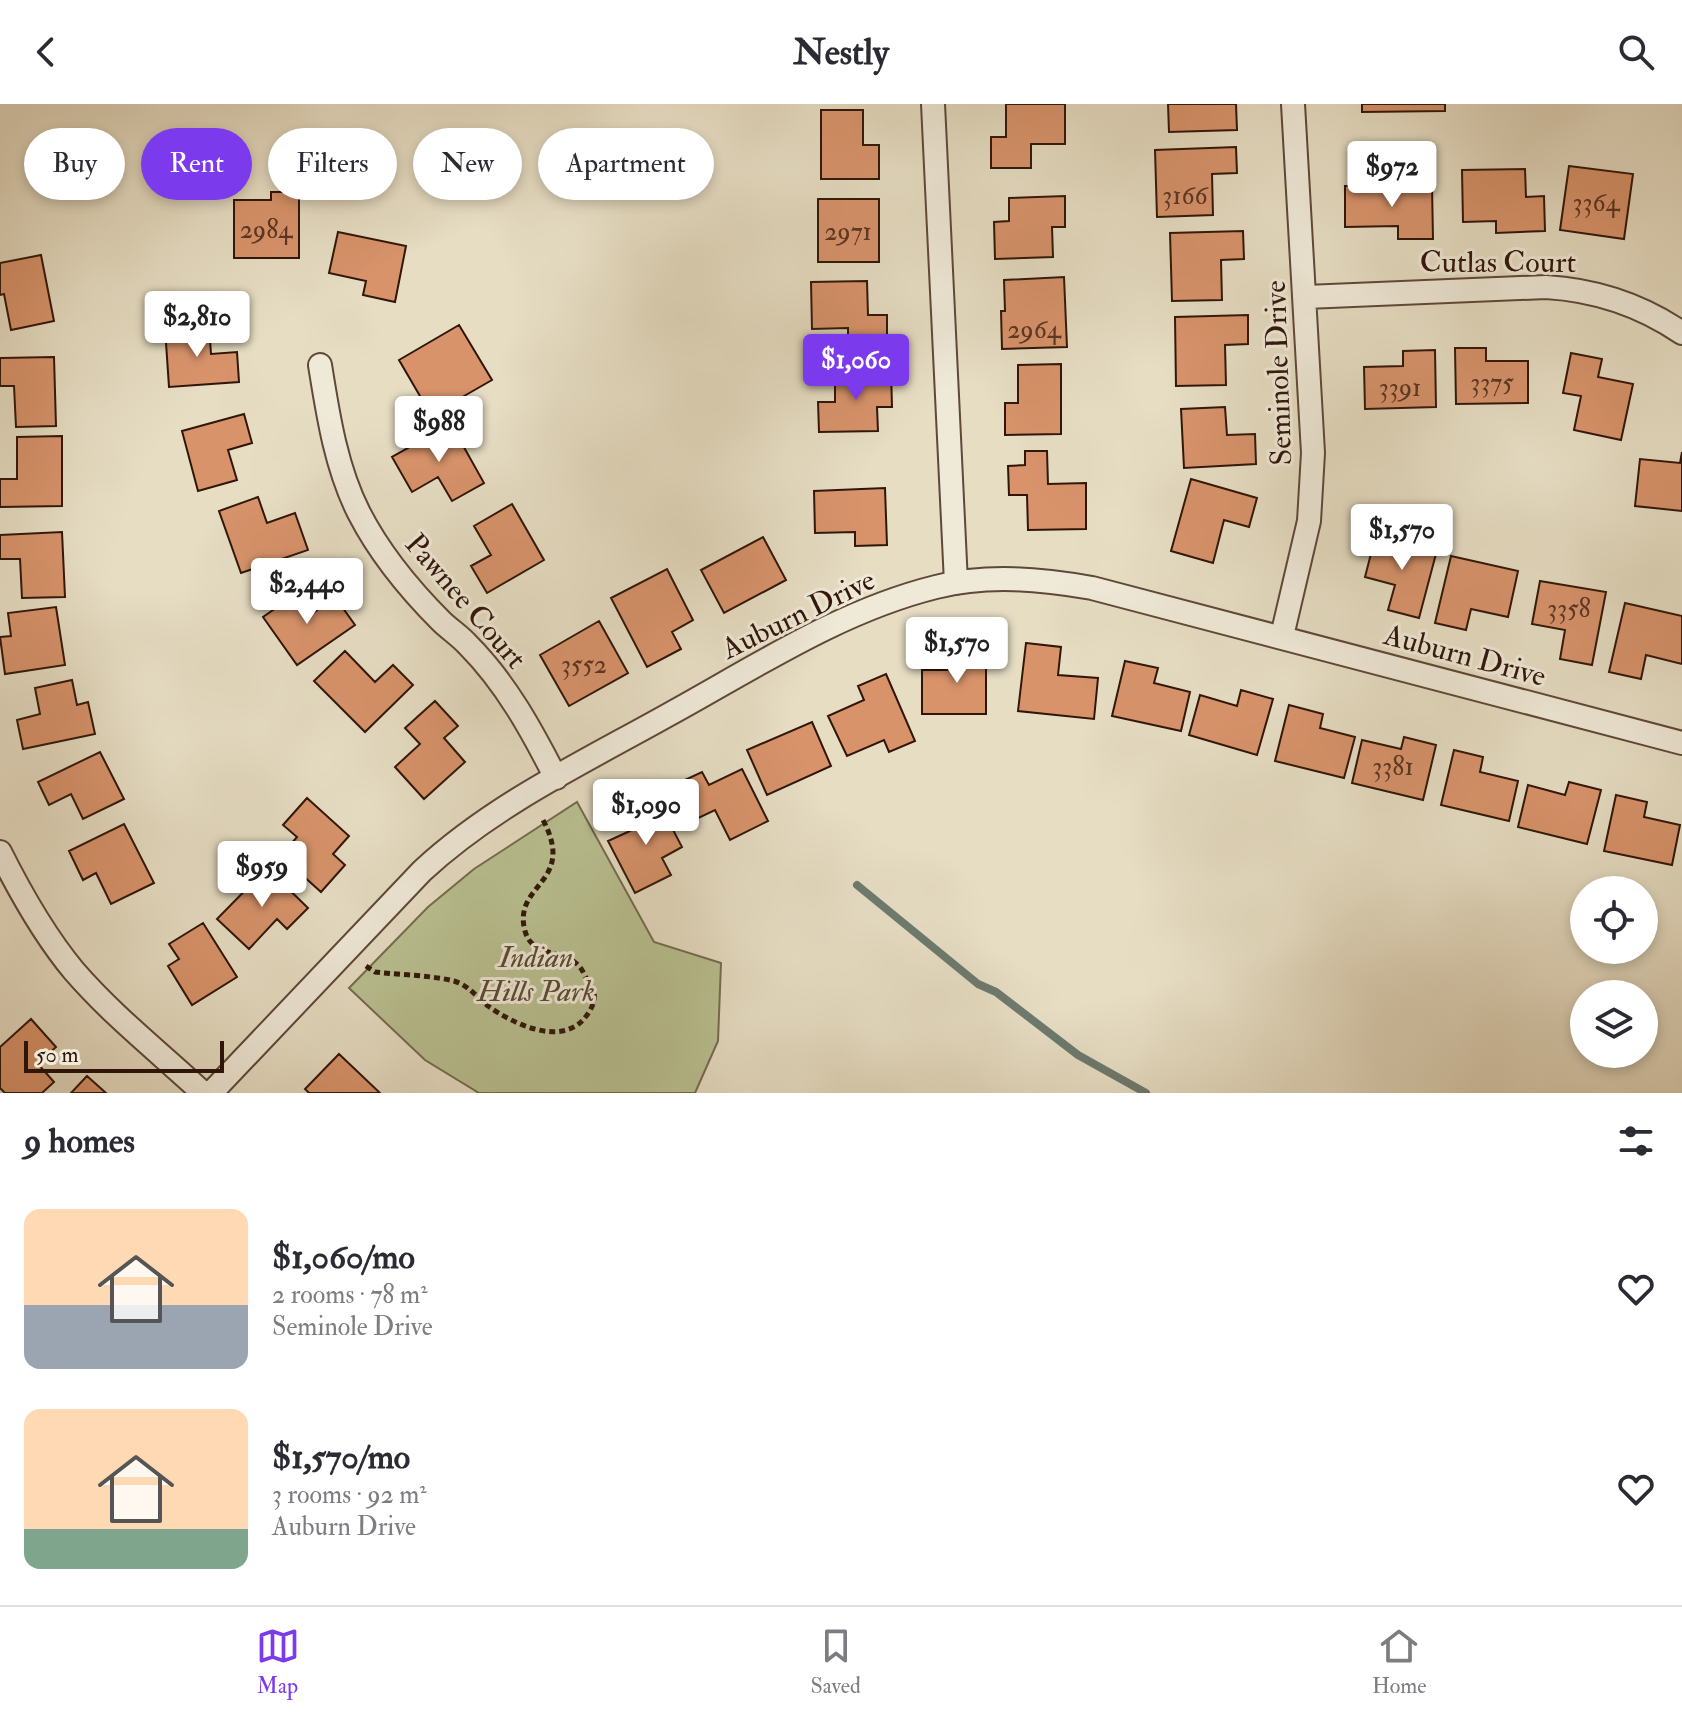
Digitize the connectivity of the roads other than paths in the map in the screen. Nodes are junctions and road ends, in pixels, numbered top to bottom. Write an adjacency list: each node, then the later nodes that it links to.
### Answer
1 (933, 104): 6 (street)
2 (1293, 104): 3 (street, Seminole Drive)
3 (1306, 297): 4 (street, Cutlas Court); 7 (street, Seminole Drive)
4 (1682, 333)
5 (320, 365): 9 (street, Pawnee Court)
6 (956, 583): 7 (street, Auburn Drive); 9 (street, Auburn Drive)
7 (1282, 636): 8 (street, Auburn Drive)
8 (1682, 743)
9 (556, 778): 12 (street, Auburn Drive)
10 (0, 852): 11 (street)
11 (203, 1093)
12 (211, 1093)

